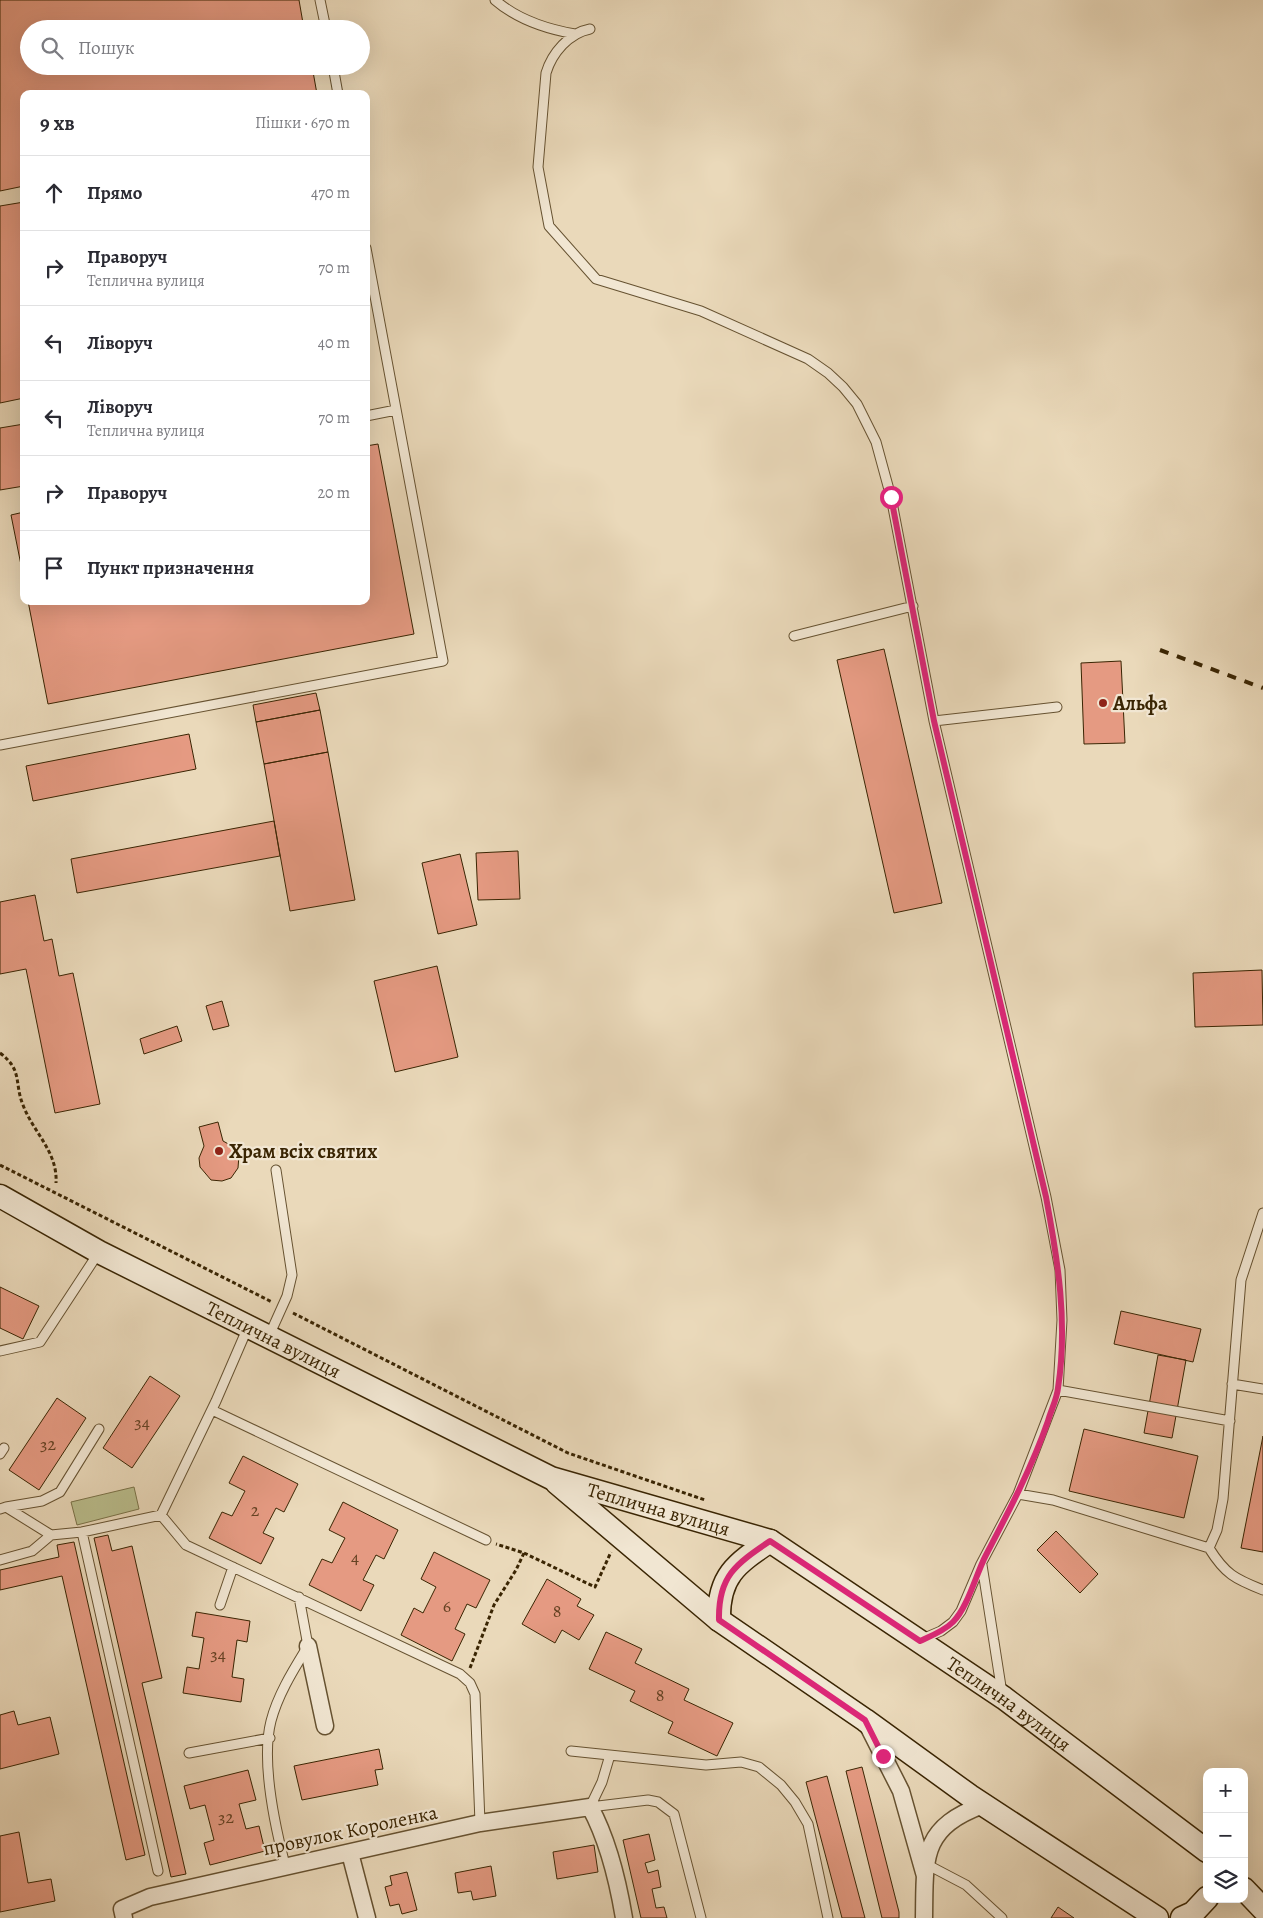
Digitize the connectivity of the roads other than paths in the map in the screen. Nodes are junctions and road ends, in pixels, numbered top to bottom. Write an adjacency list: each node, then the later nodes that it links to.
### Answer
1 (320, 0): 3 (lane)
2 (495, 0): 5 (lane)
3 (324, 20)
4 (590, 29): 5 (lane)
5 (575, 34): 11 (lane)
6 (335, 75): 7 (lane)
7 (337, 90)
8 (370, 270): 9 (lane)
9 (396, 410): 10 (lane); 15 (lane)
10 (370, 415)
11 (913, 606): 12 (lane); 14 (lane)
12 (794, 636)
13 (1057, 707): 14 (lane)
14 (934, 721): 25 (lane)
15 (0, 746)
16 (276, 1170): 21 (lane)
17 (0, 1196): 19 (main road, Теплична вулиця)
18 (1263, 1213): 23 (lane)
19 (99, 1252): 20 (main road, Теплична вулиця); 22 (lane)
20 (248, 1326): 21 (main road, Теплична вулиця); 26 (lane)
21 (269, 1336): 29 (main road, Теплична вулиця)
22 (0, 1351)
23 (1232, 1384): 24 (lane); 27 (lane)
24 (1263, 1389)
25 (1058, 1390): 27 (lane); 30 (lane)
26 (212, 1410): 32 (lane); 35 (lane)
27 (1230, 1421): 37 (lane)
28 (99, 1429): 31 (lane)
29 (551, 1478): 36 (main road, Теплична вулиця); 44 (main road, Теплична вулиця)
30 (1018, 1494): 37 (lane); 39 (lane)
31 (3, 1508): 34 (lane)
32 (161, 1515): 33 (lane); 40 (lane)
33 (82, 1532): 34 (lane); 60 (lane)
34 (51, 1535): 38 (lane)
35 (486, 1540)
36 (770, 1541): 44 (main road); 45 (main road, Теплична вулиця)
37 (1209, 1548): 41 (lane)
38 (0, 1560)
39 (981, 1564): 45 (lane); 47 (lane)
40 (233, 1567): 42 (lane); 43 (lane)
41 (1263, 1590)
42 (299, 1597): 46 (lane); 56 (lane)
43 (220, 1605)
44 (719, 1620): 48 (main road, Теплична вулиця)
45 (920, 1641): 47 (main road, Теплична вулиця)
46 (308, 1646): 49 (street); 50 (lane)
47 (1004, 1698): 57 (main road, Теплична вулиця)
48 (865, 1720): 54 (main road, Теплична вулиця); 61 (street)
49 (325, 1726)
50 (270, 1738): 52 (lane); 59 (lane)
51 (571, 1752): 53 (lane)
52 (189, 1753)
53 (610, 1755): 55 (lane); 69 (lane)
54 (983, 1805): 61 (street); 72 (main road, Теплична вулиця)
55 (590, 1807): 56 (street, провулок Короленка); 67 (street); 68 (lane)
56 (480, 1823): 58 (street, провулок Короленка)
57 (1203, 1848)
58 (350, 1853): 59 (street, провулок Короленка); 66 (street)
59 (285, 1865): 65 (street, провулок Короленка)
60 (158, 1870)
61 (925, 1870): 70 (street); 71 (lane)
62 (1248, 1893): 64 (main road)
63 (1203, 1902): 73 (main road)
64 (1263, 1909)
65 (123, 1913)
66 (367, 1918)
67 (624, 1918)
68 (701, 1918)
69 (828, 1918)
70 (924, 1918)
71 (1002, 1918)
72 (1157, 1918)
73 (1182, 1918)

